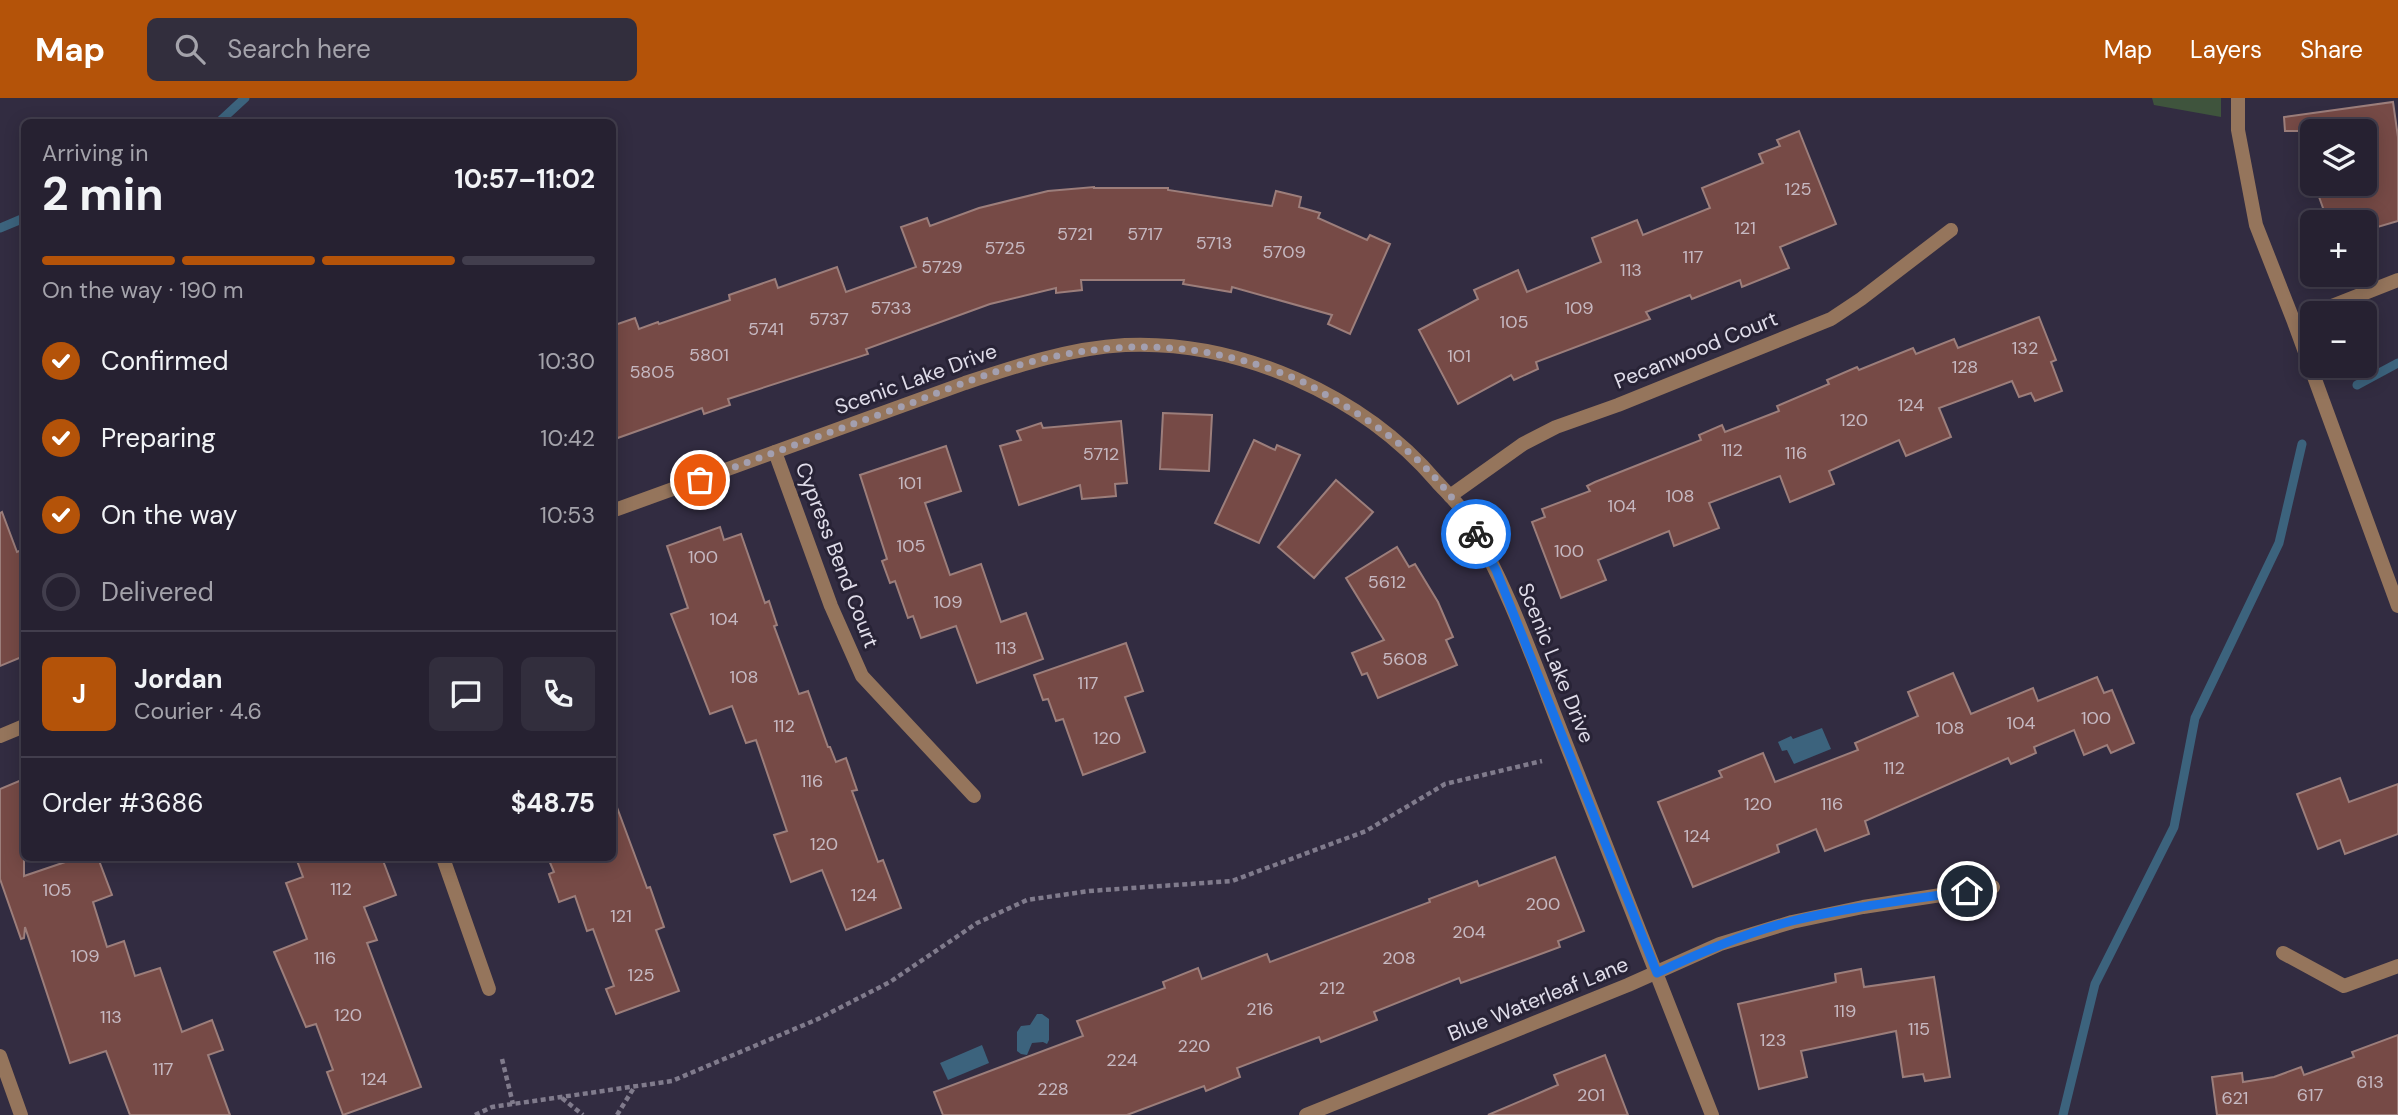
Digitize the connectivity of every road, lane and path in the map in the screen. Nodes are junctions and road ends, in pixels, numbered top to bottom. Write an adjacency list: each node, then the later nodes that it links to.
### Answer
1 (2238, 98): 6 (street)
2 (1951, 230): 8 (street, Pecanwood Court)
3 (2398, 280): 4 (street)
4 (2346, 301)
5 (2300, 319): 6 (street)
6 (2294, 322): 10 (street)
7 (775, 452): 8 (street, Scenic Lake Drive); 9 (street, Scenic Lake Drive); 14 (street, Cypress Bend Court)
8 (1450, 496): 19 (street, Scenic Lake Drive)
9 (616, 510)
10 (2398, 606)
11 (21, 727): 12 (street)
12 (0, 736)
13 (1542, 761): 23 (path)
14 (974, 796)
15 (444, 861): 20 (street)
16 (1993, 887): 19 (street, Blue Waterleaf Lane)
17 (2283, 953): 18 (street)
18 (2398, 966)
19 (1657, 973): 30 (street, Blue Waterleaf Lane); 31 (street, Scenic Lake Drive)
20 (489, 989)
21 (0, 1056): 26 (street)
22 (502, 1059): 25 (path)
23 (635, 1086): 24 (path); 29 (path)
24 (561, 1097): 25 (path); 28 (path)
25 (513, 1104): 27 (path)
26 (21, 1115)
27 (475, 1115)
28 (583, 1115)
29 (617, 1115)
30 (1306, 1115)
31 (1712, 1115)

